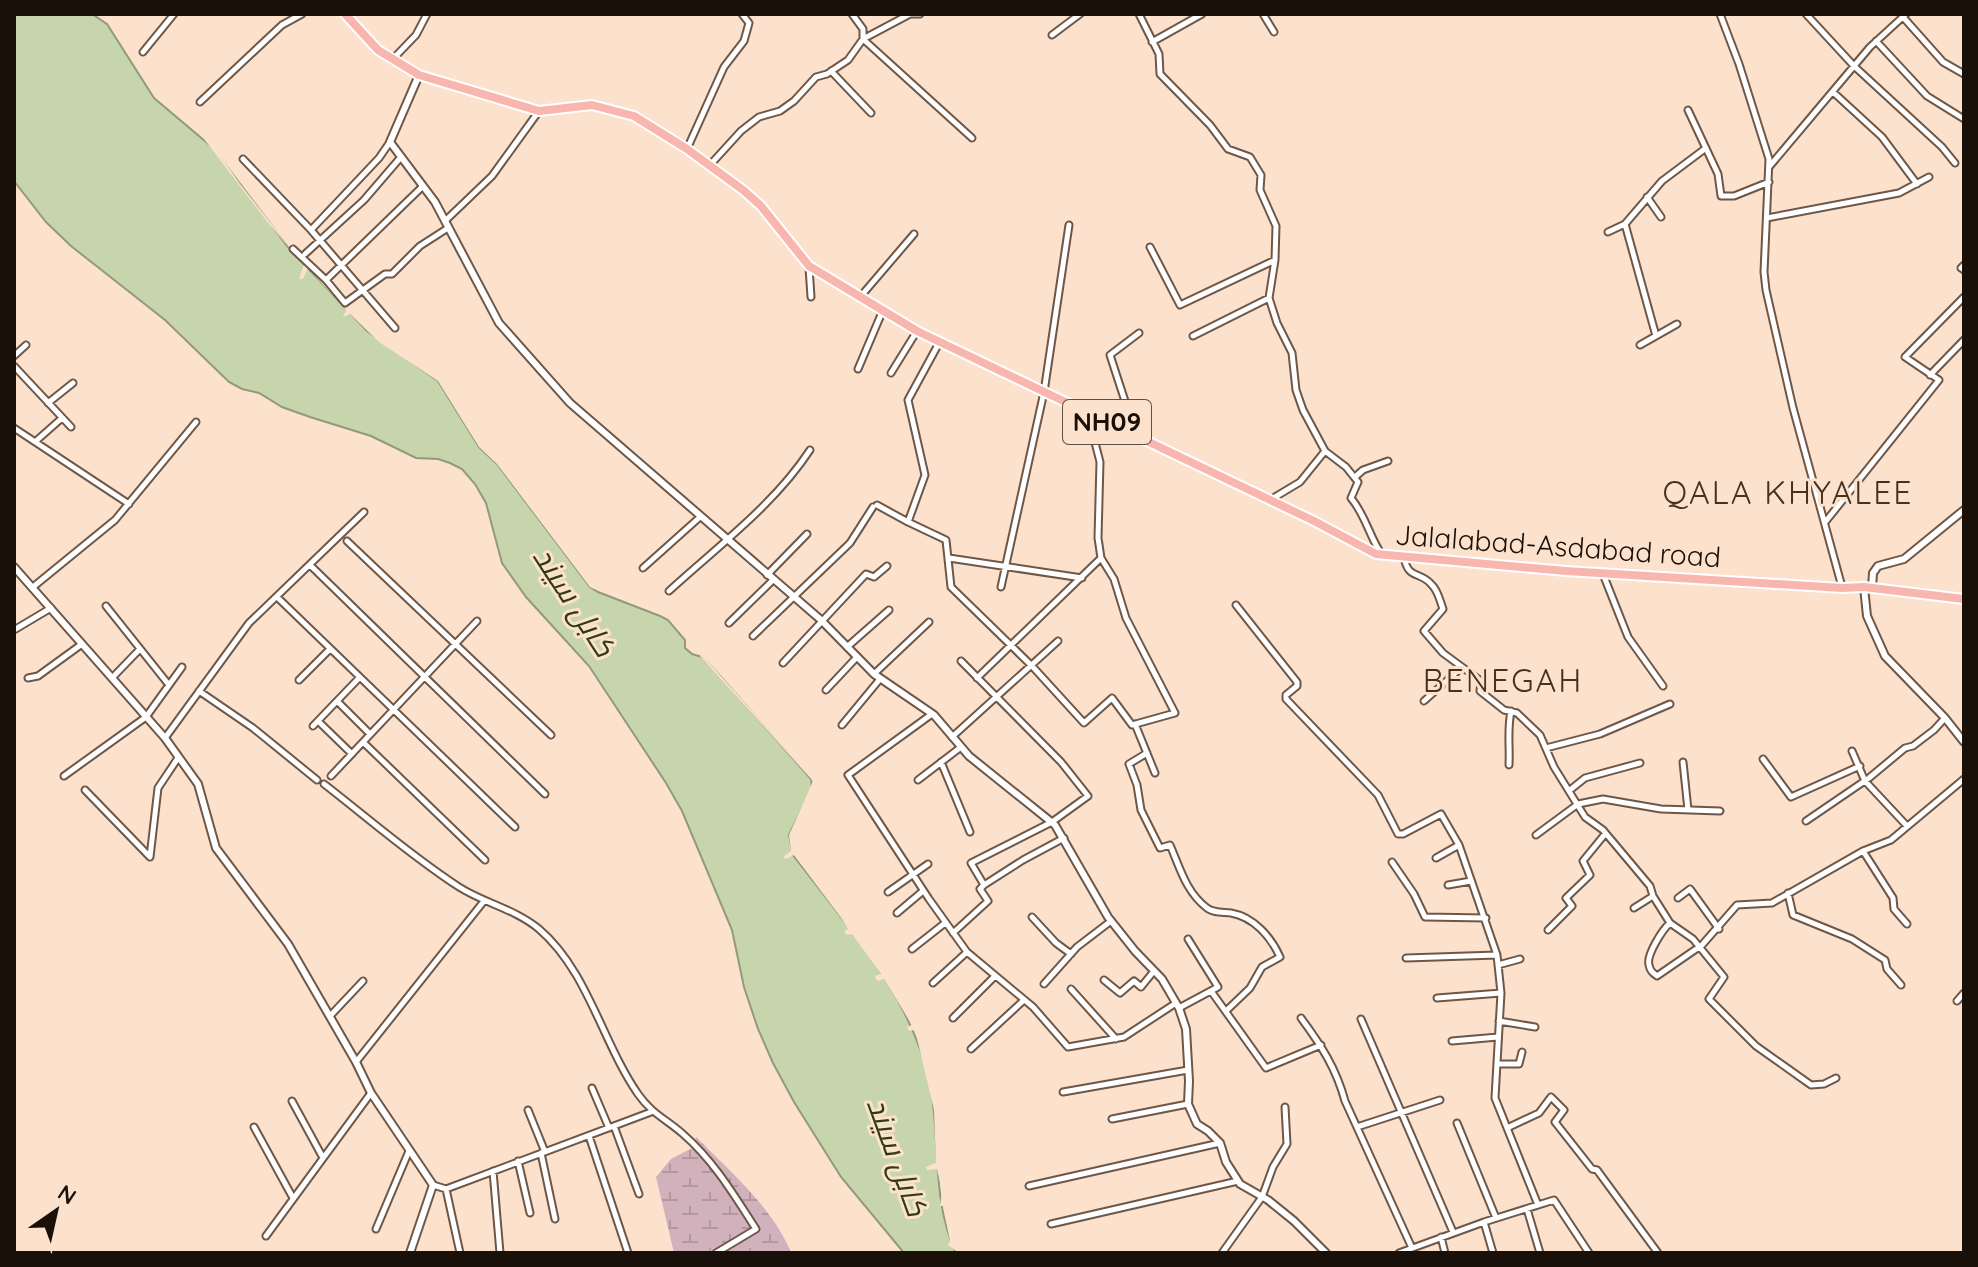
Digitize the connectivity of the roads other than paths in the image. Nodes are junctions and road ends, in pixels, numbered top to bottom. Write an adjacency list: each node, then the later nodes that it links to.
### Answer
1 (174, 14): 21 (street)
2 (302, 14): 28 (street)
3 (345, 14): 22 (main road, Jalalabad-Asdabad road / NH09)
4 (427, 14): 22 (street)
5 (742, 14): 36 (street)
6 (852, 14): 18 (street)
7 (910, 14): 8 (street); 18 (street)
8 (920, 14)
9 (1080, 14): 17 (street)
10 (1139, 14): 20 (street)
11 (1202, 14): 20 (street)
12 (1263, 14): 16 (street)
13 (1720, 14): 41 (street)
14 (1806, 14): 23 (street)
15 (1904, 16): 19 (street); 25 (street)
16 (1274, 32)
17 (1052, 35)
18 (863, 39): 24 (street); 33 (street)
19 (1876, 41): 23 (street); 32 (street)
20 (1152, 42): 59 (street)
21 (143, 52)
22 (391, 61): 26 (main road, Jalalabad-Asdabad road / NH09)
23 (1854, 66): 27 (street); 39 (street)
24 (831, 71): 31 (street); 40 (street)
25 (1964, 74)
26 (419, 75): 30 (main road, Jalalabad-Asdabad road / NH09); 34 (street)
27 (1833, 92): 41 (street); 44 (street)
28 (200, 102)
29 (1688, 110): 35 (street)
30 (539, 111): 36 (main road, Jalalabad-Asdabad road / NH09); 49 (street)
31 (871, 113)
32 (1964, 119)
33 (972, 138)
34 (390, 142): 37 (street); 52 (street)
35 (1706, 148): 43 (street); 46 (street)
36 (687, 149): 40 (main road, Jalalabad-Asdabad road / NH09)
37 (401, 157): 45 (street); 55 (street)
38 (243, 159): 52 (street)
39 (1955, 163)
40 (708, 167): 61 (main road, Jalalabad-Asdabad road / NH09)
41 (1769, 167): 43 (street)
42 (1929, 177): 44 (street)
43 (1769, 182): 48 (street)
44 (1917, 184): 48 (street)
45 (423, 186): 49 (street); 60 (street)
46 (1647, 197): 47 (street); 50 (street)
47 (1661, 217)
48 (1767, 218): 103 (street)
49 (446, 224): 63 (street); 102 (street)
50 (1625, 224): 53 (street); 74 (street)
51 (1069, 225): 85 (street)
52 (311, 230): 55 (street)
53 (1608, 232)
54 (914, 234): 64 (street)
55 (321, 241): 58 (street); 60 (street)
56 (1150, 247): 59 (street)
57 (293, 249): 62 (street)
58 (305, 254)
59 (1275, 260): 67 (street)
60 (342, 266): 62 (street); 63 (street)
61 (809, 266): 64 (main road, Jalalabad-Asdabad road / NH09); 65 (street)
62 (326, 280): 63 (street)
63 (364, 290): 70 (street)
64 (861, 296): 68 (main road, Jalalabad-Asdabad road / NH09)
65 (811, 297)
66 (1964, 297): 83 (street)
67 (1269, 298): 73 (street); 95 (street)
68 (883, 309): 71 (main road, Jalalabad-Asdabad road / NH09); 81 (street)
69 (1677, 324): 74 (street)
70 (395, 328)
71 (917, 331): 76 (main road, Jalalabad-Asdabad road / NH09); 82 (street)
72 (1139, 333): 92 (street)
73 (1193, 336)
74 (1656, 336): 78 (street)
75 (1964, 340): 83 (street)
76 (939, 343): 85 (main road, Jalalabad-Asdabad road / NH09); 104 (street)
77 (26, 345): 79 (street)
78 (1640, 345)
79 (14, 356)
80 (14, 366): 86 (street)
81 (858, 369)
82 (891, 373)
83 (1930, 375): 103 (street)
84 (73, 383): 86 (street)
85 (1044, 392): 87 (main road, Jalalabad-Asdabad road / NH09); 115 (street)
86 (48, 403): 88 (street)
87 (1091, 415): 92 (main road, Jalalabad-Asdabad road / NH09); 111 (street)
88 (62, 418): 90 (street); 93 (street)
89 (196, 422): 99 (street)
90 (71, 427)
91 (14, 428): 93 (street)
92 (1136, 436): 98 (main road, Jalalabad-Asdabad road / NH09)
93 (36, 442): 99 (street)
94 (810, 450): 106 (street)
95 (1325, 451): 97 (street); 98 (street)
96 (1388, 461): 97 (street)
97 (1355, 477): 108 (street)
98 (1269, 501): 108 (main road, Jalalabad-Asdabad road / NH09)
99 (129, 504): 121 (street)
100 (1964, 510): 123 (street)
101 (364, 512): 112 (street)
102 (700, 517): 106 (street); 116 (street)
103 (1825, 521): 124 (street)
104 (908, 522): 110 (street); 126 (street)
105 (807, 534): 119 (street)
106 (726, 539): 119 (street); 125 (street)
107 (347, 541): 140 (street)
108 (1382, 555): 109 (main road, Jalalabad-Asdabad road / NH09)
109 (1404, 557): 117 (main road, Jalalabad-Asdabad road / NH09); 150 (street)
110 (949, 558): 115 (street); 141 (street)
111 (1101, 558): 120 (street); 171 (street)
112 (310, 565): 127 (street); 152 (street)
113 (887, 566): 133 (street)
114 (14, 567): 118 (street)
115 (1006, 567): 120 (street); 122 (street)
116 (643, 568)
117 (1603, 574): 124 (main road, Jalalabad-Asdabad road / NH09); 159 (street)
118 (17, 576): 121 (street)
119 (770, 577): 126 (street); 136 (street)
120 (1082, 578): 141 (street)
121 (33, 587): 131 (street)
122 (1001, 587)
123 (1868, 587): 124 (main road, Jalalabad-Asdabad road / NH09); 128 (main road, Jalalabad-Asdabad road / NH09); 170 (street)
124 (1842, 588)
125 (669, 591)
126 (792, 596): 126 (street); 133 (street)
127 (277, 597): 143 (street); 161 (street)
128 (1964, 599)
129 (1236, 605): 211 (street)
130 (106, 606): 144 (street)
131 (51, 608): 137 (street); 139 (street)
132 (889, 610): 142 (street)
133 (821, 620): 142 (street); 147 (street)
134 (477, 621): 140 (street)
135 (929, 622): 153 (street)
136 (729, 623)
137 (14, 630)
138 (1058, 641): 148 (street)
139 (82, 644): 154 (street); 155 (street)
140 (455, 644): 152 (street); 174 (street)
141 (1011, 646): 148 (street); 156 (street)
142 (847, 647): 145 (street)
143 (330, 649): 151 (street); 157 (street)
144 (139, 650): 155 (street); 158 (street)
145 (857, 657): 153 (street); 160 (street)
146 (961, 661): 156 (street)
147 (783, 663)
148 (1032, 666): 162 (street); 171 (street)
149 (182, 667): 158 (street)
150 (1461, 668): 164 (street); 167 (street)
151 (360, 677): 163 (street); 166 (street)
152 (425, 677): 166 (street); 199 (street)
153 (877, 677): 168 (street); 172 (street)
154 (28, 678)
155 (112, 678): 169 (street)
156 (977, 678): 162 (street)
157 (299, 680)
158 (169, 685): 169 (street)
159 (1663, 686)
160 (826, 690)
161 (199, 691): 176 (street); 226 (street)
162 (997, 697): 175 (street); 204 (street)
163 (337, 701): 173 (street); 183 (street)
164 (1424, 701)
165 (1670, 704): 180 (street)
166 (393, 710): 173 (street); 206 (street)
167 (1511, 711): 180 (street); 189 (street)
168 (932, 714): 175 (street); 217 (street)
169 (146, 717): 176 (street); 192 (street)
170 (1945, 718): 178 (street); 196 (street)
171 (1135, 724): 182 (street)
172 (842, 725)
173 (370, 734): 177 (street)
174 (551, 735)
175 (952, 737): 179 (street)
176 (165, 738): 184 (street)
177 (363, 742): 183 (street); 214 (street)
178 (1964, 742)
179 (961, 747): 186 (street); 204 (street)
180 (1546, 748): 198 (street)
181 (1852, 751): 190 (street)
182 (1147, 753): 191 (street); 262 (street)
183 (352, 754): 193 (street)
184 (178, 758): 197 (street); 263 (street)
185 (1763, 759): 190 (street)
186 (941, 762): 195 (street); 207 (street)
187 (1683, 762): 201 (street)
188 (1640, 763): 198 (street)
189 (1509, 765)
190 (1860, 766): 196 (street)
191 (1155, 773)
192 (64, 776)
193 (331, 776)
194 (1964, 779): 205 (street)
195 (918, 780)
196 (1865, 781): 203 (street); 205 (street)
197 (85, 790)
198 (1570, 790): 200 (street)
199 (545, 794)
200 (1578, 804): 201 (street); 208 (street); 209 (street)
201 (1688, 810): 202 (street)
202 (1720, 811)
203 (1806, 821)
204 (1052, 822): 210 (street); 219 (street)
205 (1907, 826): 212 (street)
206 (515, 827)
207 (970, 832)
208 (1605, 834): 224 (street); 236 (street)
209 (1536, 835)
210 (1064, 838): 219 (street); 231 (street)
211 (1459, 845): 213 (street); 218 (street)
212 (1863, 851): 223 (street); 234 (street)
213 (1436, 858)
214 (485, 860)
215 (1392, 862): 230 (street)
216 (928, 864): 217 (street)
217 (912, 873): 221 (street); 222 (street)
218 (1471, 881): 220 (street); 230 (street)
219 (984, 885): 237 (street)
220 (1448, 885)
221 (923, 891): 228 (street); 232 (street)
222 (888, 892)
223 (1788, 893): 235 (street); 253 (street)
224 (1653, 896): 227 (street); 233 (street)
225 (1678, 898): 235 (street)
226 (484, 901): 275 (street); 287 (street)
227 (1634, 908)
228 (897, 913)
229 (1032, 917): 242 (street)
230 (1486, 918): 243 (street)
231 (1111, 921): 242 (street); 247 (street)
232 (945, 923): 237 (street); 240 (street)
233 (1670, 923): 239 (street); 239 (street)
234 (1907, 924)
235 (1719, 929): 239 (street)
236 (1548, 930)
237 (953, 933): 241 (street)
238 (1188, 939): 255 (street)
239 (1700, 946): 278 (street)
240 (912, 949)
241 (967, 952): 248 (street); 251 (street)
242 (1071, 954): 252 (street)
243 (1497, 955): 244 (street); 246 (street)
244 (1406, 958)
245 (1520, 959): 246 (street)
246 (1498, 965): 256 (street)
247 (1154, 971): 249 (street); 261 (street)
248 (995, 976): 259 (street); 264 (street)
249 (1104, 980)
250 (363, 981): 263 (street)
251 (933, 983)
252 (1044, 984)
253 (1901, 985)
254 (1071, 989): 270 (street)
255 (1211, 991): 261 (street); 262 (street)
256 (1501, 993): 258 (street); 267 (street)
257 (1964, 993): 260 (street)
258 (1437, 998)
259 (1024, 1000): 270 (street); 273 (street)
260 (1957, 1001)
261 (1178, 1005): 270 (street); 277 (street)
262 (1226, 1011): 272 (street)
263 (330, 1016): 275 (street)
264 (953, 1018)
265 (1301, 1018): 272 (street)
266 (1361, 1019): 288 (street)
267 (1499, 1021): 268 (street); 269 (street)
268 (1535, 1027)
269 (1498, 1037): 271 (street); 276 (street)
270 (1116, 1039)
271 (1452, 1041)
272 (1321, 1045): 293 (street)
273 (971, 1049)
274 (1522, 1052): 276 (street)
275 (356, 1062): 281 (street)
276 (1497, 1064): 294 (street)
277 (1188, 1070): 280 (street); 284 (street)
278 (1836, 1078)
279 (592, 1088): 292 (street)
280 (1063, 1092)
281 (371, 1093): 297 (street); 299 (street)
282 (1440, 1100): 288 (street)
283 (292, 1101): 299 (street)
284 (1188, 1104): 289 (street); 296 (street)
285 (1285, 1107): 307 (street)
286 (528, 1110): 298 (street)
287 (651, 1112): 292 (street); 325 (street)
288 (1402, 1112): 293 (street); 317 (street)
289 (1112, 1119)
290 (1457, 1123): 312 (street)
291 (254, 1127): 308 (street)
292 (612, 1127): 295 (street); 306 (street)
293 (1357, 1127): 320 (street)
294 (1507, 1128): 309 (street); 333 (street)
295 (589, 1136): 298 (street); 324 (street)
296 (1220, 1143): 302 (street); 304 (street)
297 (410, 1150): 303 (street); 316 (street)
298 (543, 1152): 300 (street); 313 (street)
299 (322, 1157): 308 (street)
300 (518, 1161): 301 (street); 311 (street)
301 (493, 1171): 305 (street); 323 (street)
302 (1238, 1181): 307 (street); 315 (street)
303 (433, 1185): 305 (street); 321 (street)
304 (1029, 1186)
305 (446, 1189): 322 (street)
306 (639, 1194)
307 (1262, 1197): 326 (street); 327 (street)
308 (293, 1198): 318 (street)
309 (1538, 1205): 310 (street); 332 (street)
310 (1527, 1209): 312 (street); 331 (street)
311 (530, 1213)
312 (1496, 1218): 314 (street)
313 (555, 1219)
314 (1484, 1222): 317 (street); 330 (street)
315 (1051, 1224)
316 (376, 1229)
317 (1453, 1232): 319 (street)
318 (266, 1236)
319 (1441, 1237): 320 (street); 329 (street)
320 (1412, 1248): 328 (street)
321 (410, 1253)
322 (460, 1253)
323 (500, 1253)
324 (628, 1253)
325 (716, 1253)
326 (1222, 1253)
327 (1326, 1253)
328 (1399, 1253)
329 (1445, 1253)
330 (1493, 1253)
331 (1540, 1253)
332 (1589, 1253)
333 (1658, 1253)

